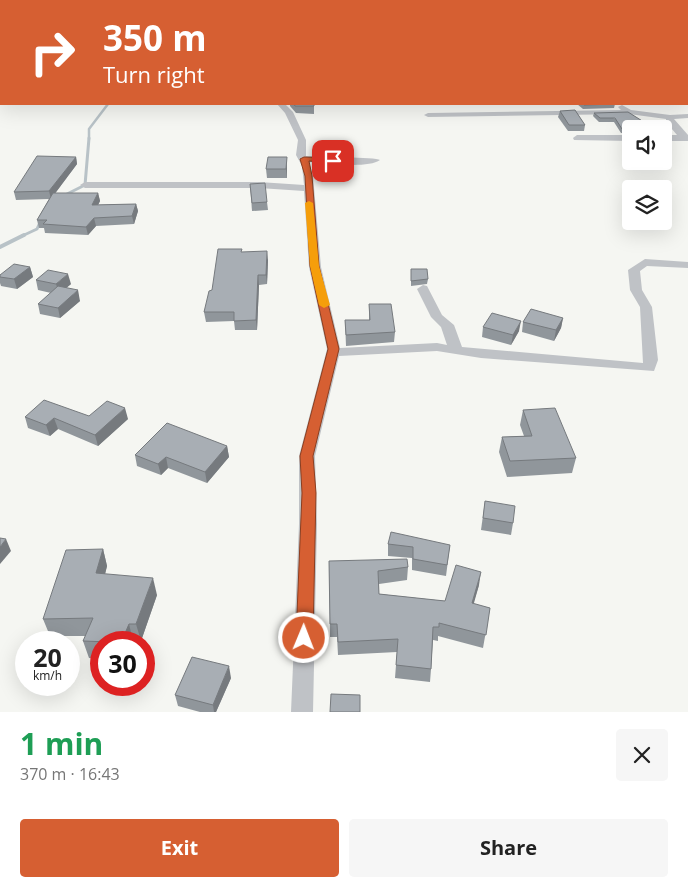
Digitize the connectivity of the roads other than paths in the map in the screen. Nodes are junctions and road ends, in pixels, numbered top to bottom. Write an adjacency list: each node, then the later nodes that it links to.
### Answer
1 (282, 105): 11 (street)
2 (618, 105): 3 (street)
3 (629, 112): 4 (street); 6 (street)
4 (428, 115)
5 (688, 116): 6 (street)
6 (670, 117): 10 (street)
7 (577, 138): 8 (street)
8 (622, 138)
9 (672, 138): 10 (street)
10 (686, 138)
11 (304, 159): 12 (street); 14 (street)
12 (375, 160)
13 (85, 185): 14 (street)
14 (308, 188): 18 (street)
15 (688, 265): 17 (street)
16 (423, 289): 17 (street)
17 (456, 350): 18 (street)
18 (334, 352): 19 (street)
19 (302, 712)

